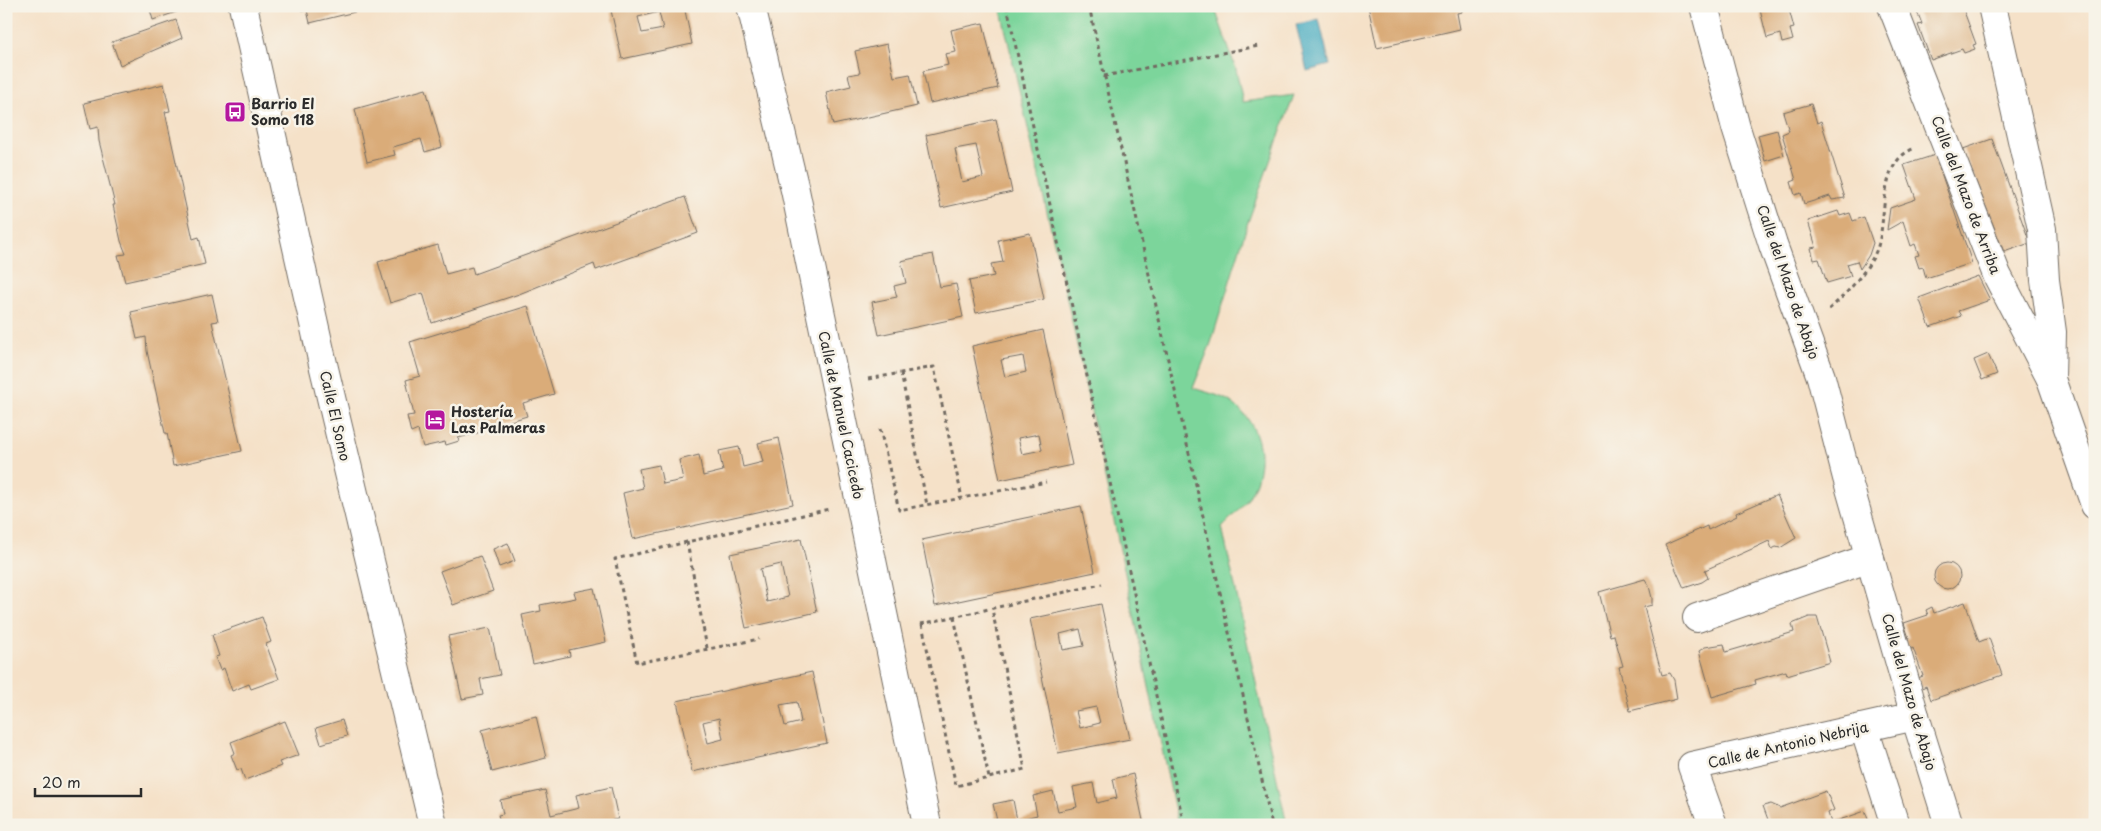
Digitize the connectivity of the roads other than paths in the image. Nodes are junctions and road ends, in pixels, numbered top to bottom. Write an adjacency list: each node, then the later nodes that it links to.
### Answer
1 (243, 6): 12 (street, Calle El Somo)
2 (751, 6): 13 (street, Calle de Manuel Cacicedo)
3 (1704, 6): 8 (street, Calle del Mazo de Abajo)
4 (1892, 6): 6 (street, Calle del Mazo de Arriba)
5 (1992, 6): 6 (street, Calle del Mazo de Arriba)
6 (2050, 379): 7 (street, Calle del Mazo de Arriba)
7 (2095, 505)
8 (1870, 558): 9 (street); 10 (street, Calle del Mazo de Abajo)
9 (1697, 618)
10 (1915, 716): 11 (street, Calle de Antonio Nebrija); 16 (street, Calle del Mazo de Abajo)
11 (1864, 728): 14 (street, Calle de Antonio Nebrija); 15 (street)
12 (433, 825)
13 (926, 825)
14 (1713, 825)
15 (1896, 825)
16 (1949, 825)

